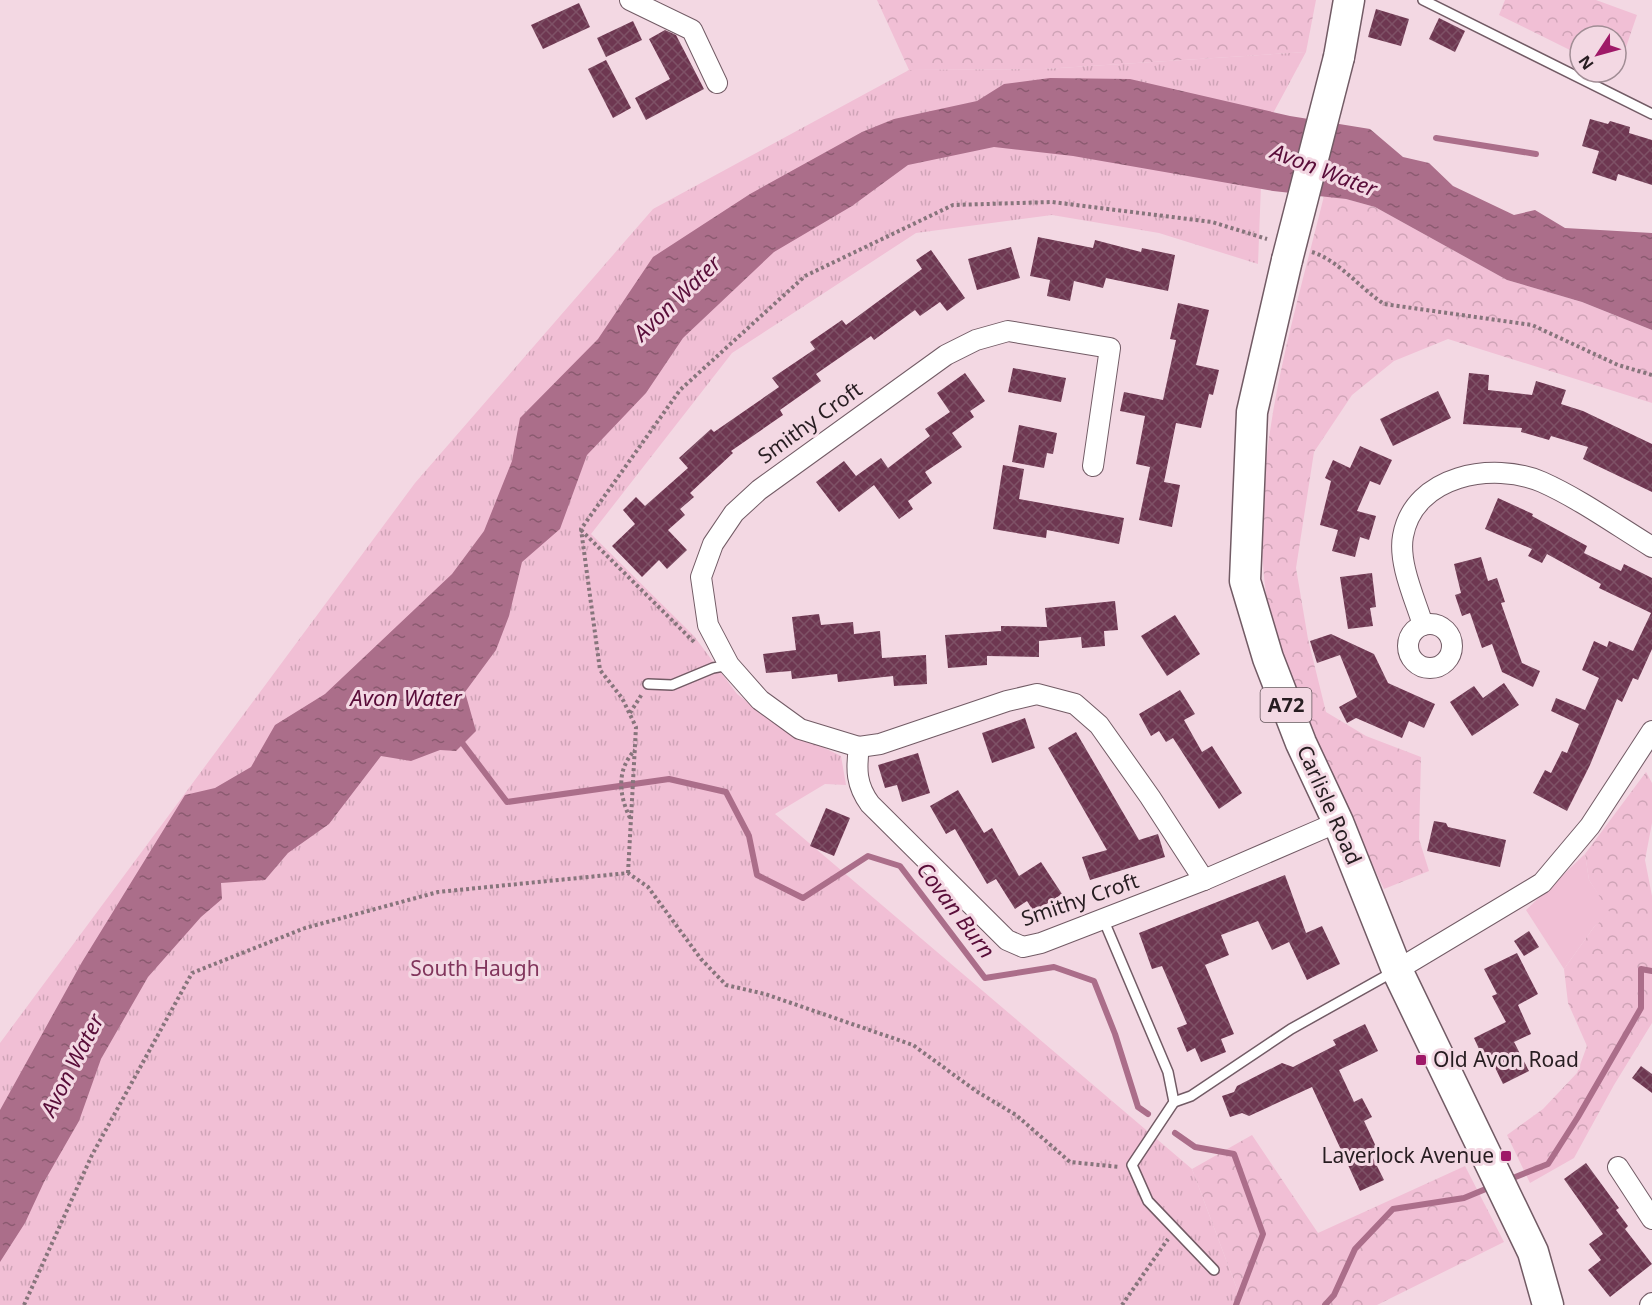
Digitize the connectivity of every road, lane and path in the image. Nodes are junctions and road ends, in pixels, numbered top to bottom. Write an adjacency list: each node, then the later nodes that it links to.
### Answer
1 (630, 0): 4 (street)
2 (1349, 0): 6 (main road, A72, bridge)
3 (1423, 0): 5 (lane)
4 (717, 83)
5 (1652, 114)
6 (1286, 249): 7 (path); 9 (path); 19 (main road, Carlisle Road / A72)
7 (1652, 375)
8 (1093, 466): 12 (street, Smithy Croft)
9 (581, 529): 12 (path); 14 (path)
10 (1652, 547): 11 (street)
11 (1423, 625)
12 (721, 666): 13 (lane); 16 (street, Smithy Croft)
13 (648, 684): 14 (path)
14 (629, 714): 17 (path)
15 (1652, 731): 23 (street)
16 (859, 747): 21 (street, Smithy Croft); 22 (street, Smithy Croft)
17 (635, 750): 18 (path); 18 (path)
18 (630, 818): 20 (path)
19 (1338, 822): 21 (street, Smithy Croft); 23 (main road, Carlisle Road / A72)
20 (628, 873): 25 (path); 30 (path)
21 (1204, 880): 22 (street, Smithy Croft)
22 (1104, 921): 24 (lane)
23 (1397, 970): 24 (lane); 32 (main road, Carlisle Road / A72)
24 (1174, 1102): 25 (lane)
25 (1132, 1166): 28 (lane)
26 (1618, 1167): 27 (street)
27 (1652, 1219)
28 (1174, 1229): 29 (lane); 31 (path)
29 (1214, 1270)
30 (24, 1305)
31 (1122, 1305)
32 (1548, 1305)

